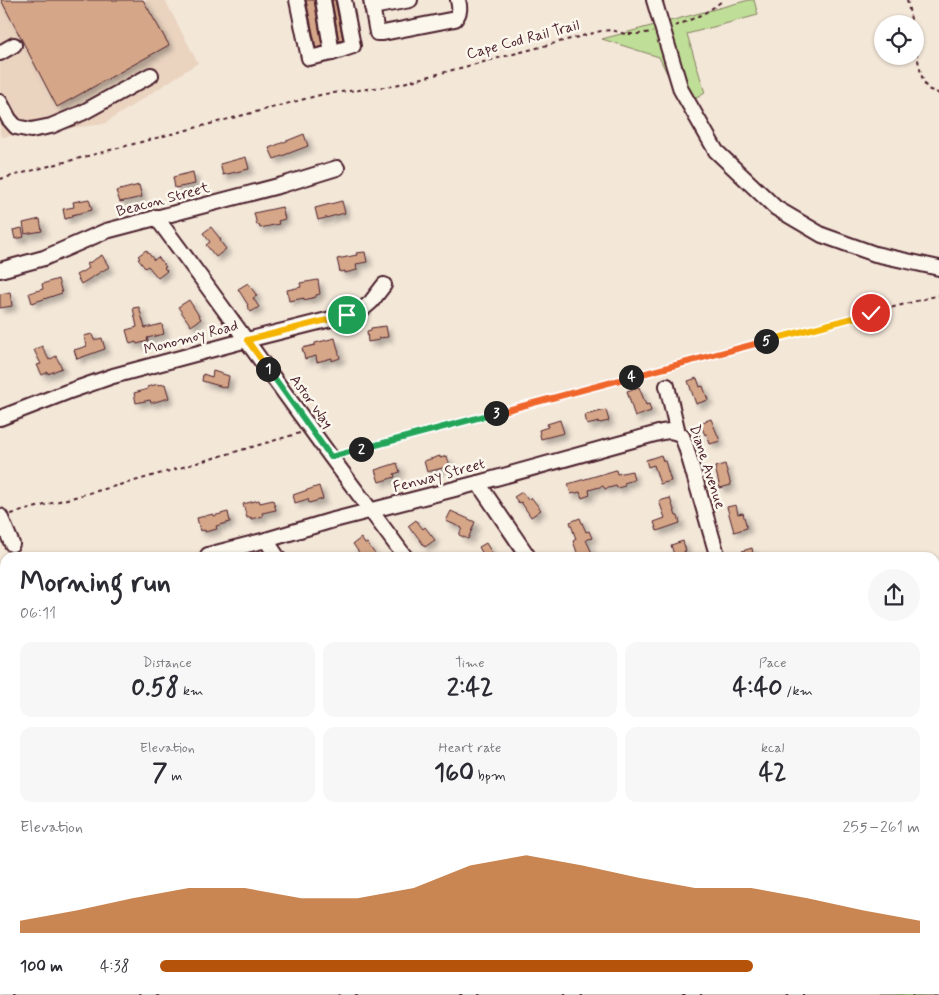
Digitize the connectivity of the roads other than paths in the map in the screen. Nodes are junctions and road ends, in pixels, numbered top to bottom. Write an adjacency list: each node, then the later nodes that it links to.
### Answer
1 (297, 0): 10 (street)
2 (323, 0): 10 (street)
3 (344, 0): 10 (street)
4 (410, 0): 7 (street)
5 (458, 0): 7 (street)
6 (654, 0): 15 (street)
7 (372, 4)
8 (14, 45): 9 (street)
9 (0, 53)
10 (332, 53)
11 (151, 76): 12 (street)
12 (0, 102)
13 (337, 168): 14 (street, Beacon Street)
14 (156, 218): 16 (street, Beacon Street); 18 (street, Astor Way)
15 (939, 268)
16 (0, 270)
17 (384, 285): 18 (street, Monomoy Road)
18 (247, 340): 20 (street, Monomoy Road); 23 (street, Astor Way)
19 (667, 386): 21 (street, Diane Avenue)
20 (0, 418)
21 (678, 434): 22 (street, Fenway Street); 31 (street, Diane Avenue)
22 (478, 483): 23 (street, Fenway Street); 30 (street)
23 (371, 510): 25 (street, Fenway Street); 29 (street, Astor Way)
24 (2, 520): 26 (street)
25 (266, 540): 27 (street, Fenway Street); 28 (street)
26 (12, 544)
27 (220, 552)
28 (274, 552)
29 (402, 552)
30 (525, 552)
31 (716, 552)

